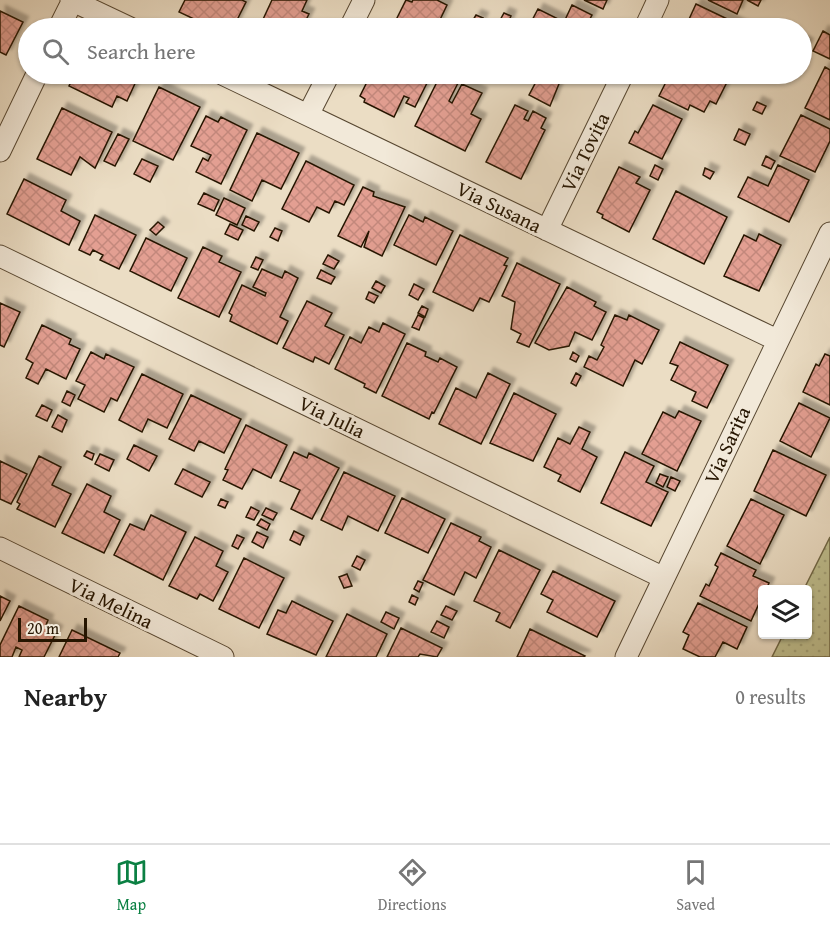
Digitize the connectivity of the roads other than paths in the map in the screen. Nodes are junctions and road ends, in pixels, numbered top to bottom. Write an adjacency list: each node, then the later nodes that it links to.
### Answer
1 (72, 0): 4 (street); 5 (street)
2 (364, 0): 6 (street)
3 (658, 0): 7 (street)
4 (64, 18)
5 (109, 18)
6 (355, 18)
7 (650, 18)
8 (32, 84): 13 (street)
9 (243, 84): 12 (street, Via Susana)
10 (324, 84): 12 (street)
11 (618, 84): 14 (street, Via Tovita)
12 (308, 115): 14 (street, Via Susana)
13 (0, 151)
14 (548, 230): 17 (street, Via Susana)
15 (830, 233): 17 (street, Via Sarita)
16 (0, 256): 19 (street, Via Julia)
17 (777, 340): 19 (street, Via Sarita)
18 (0, 548): 20 (street, Via Melina)
19 (664, 578): 21 (street, Via Sarita)
20 (223, 657)
21 (626, 657)

